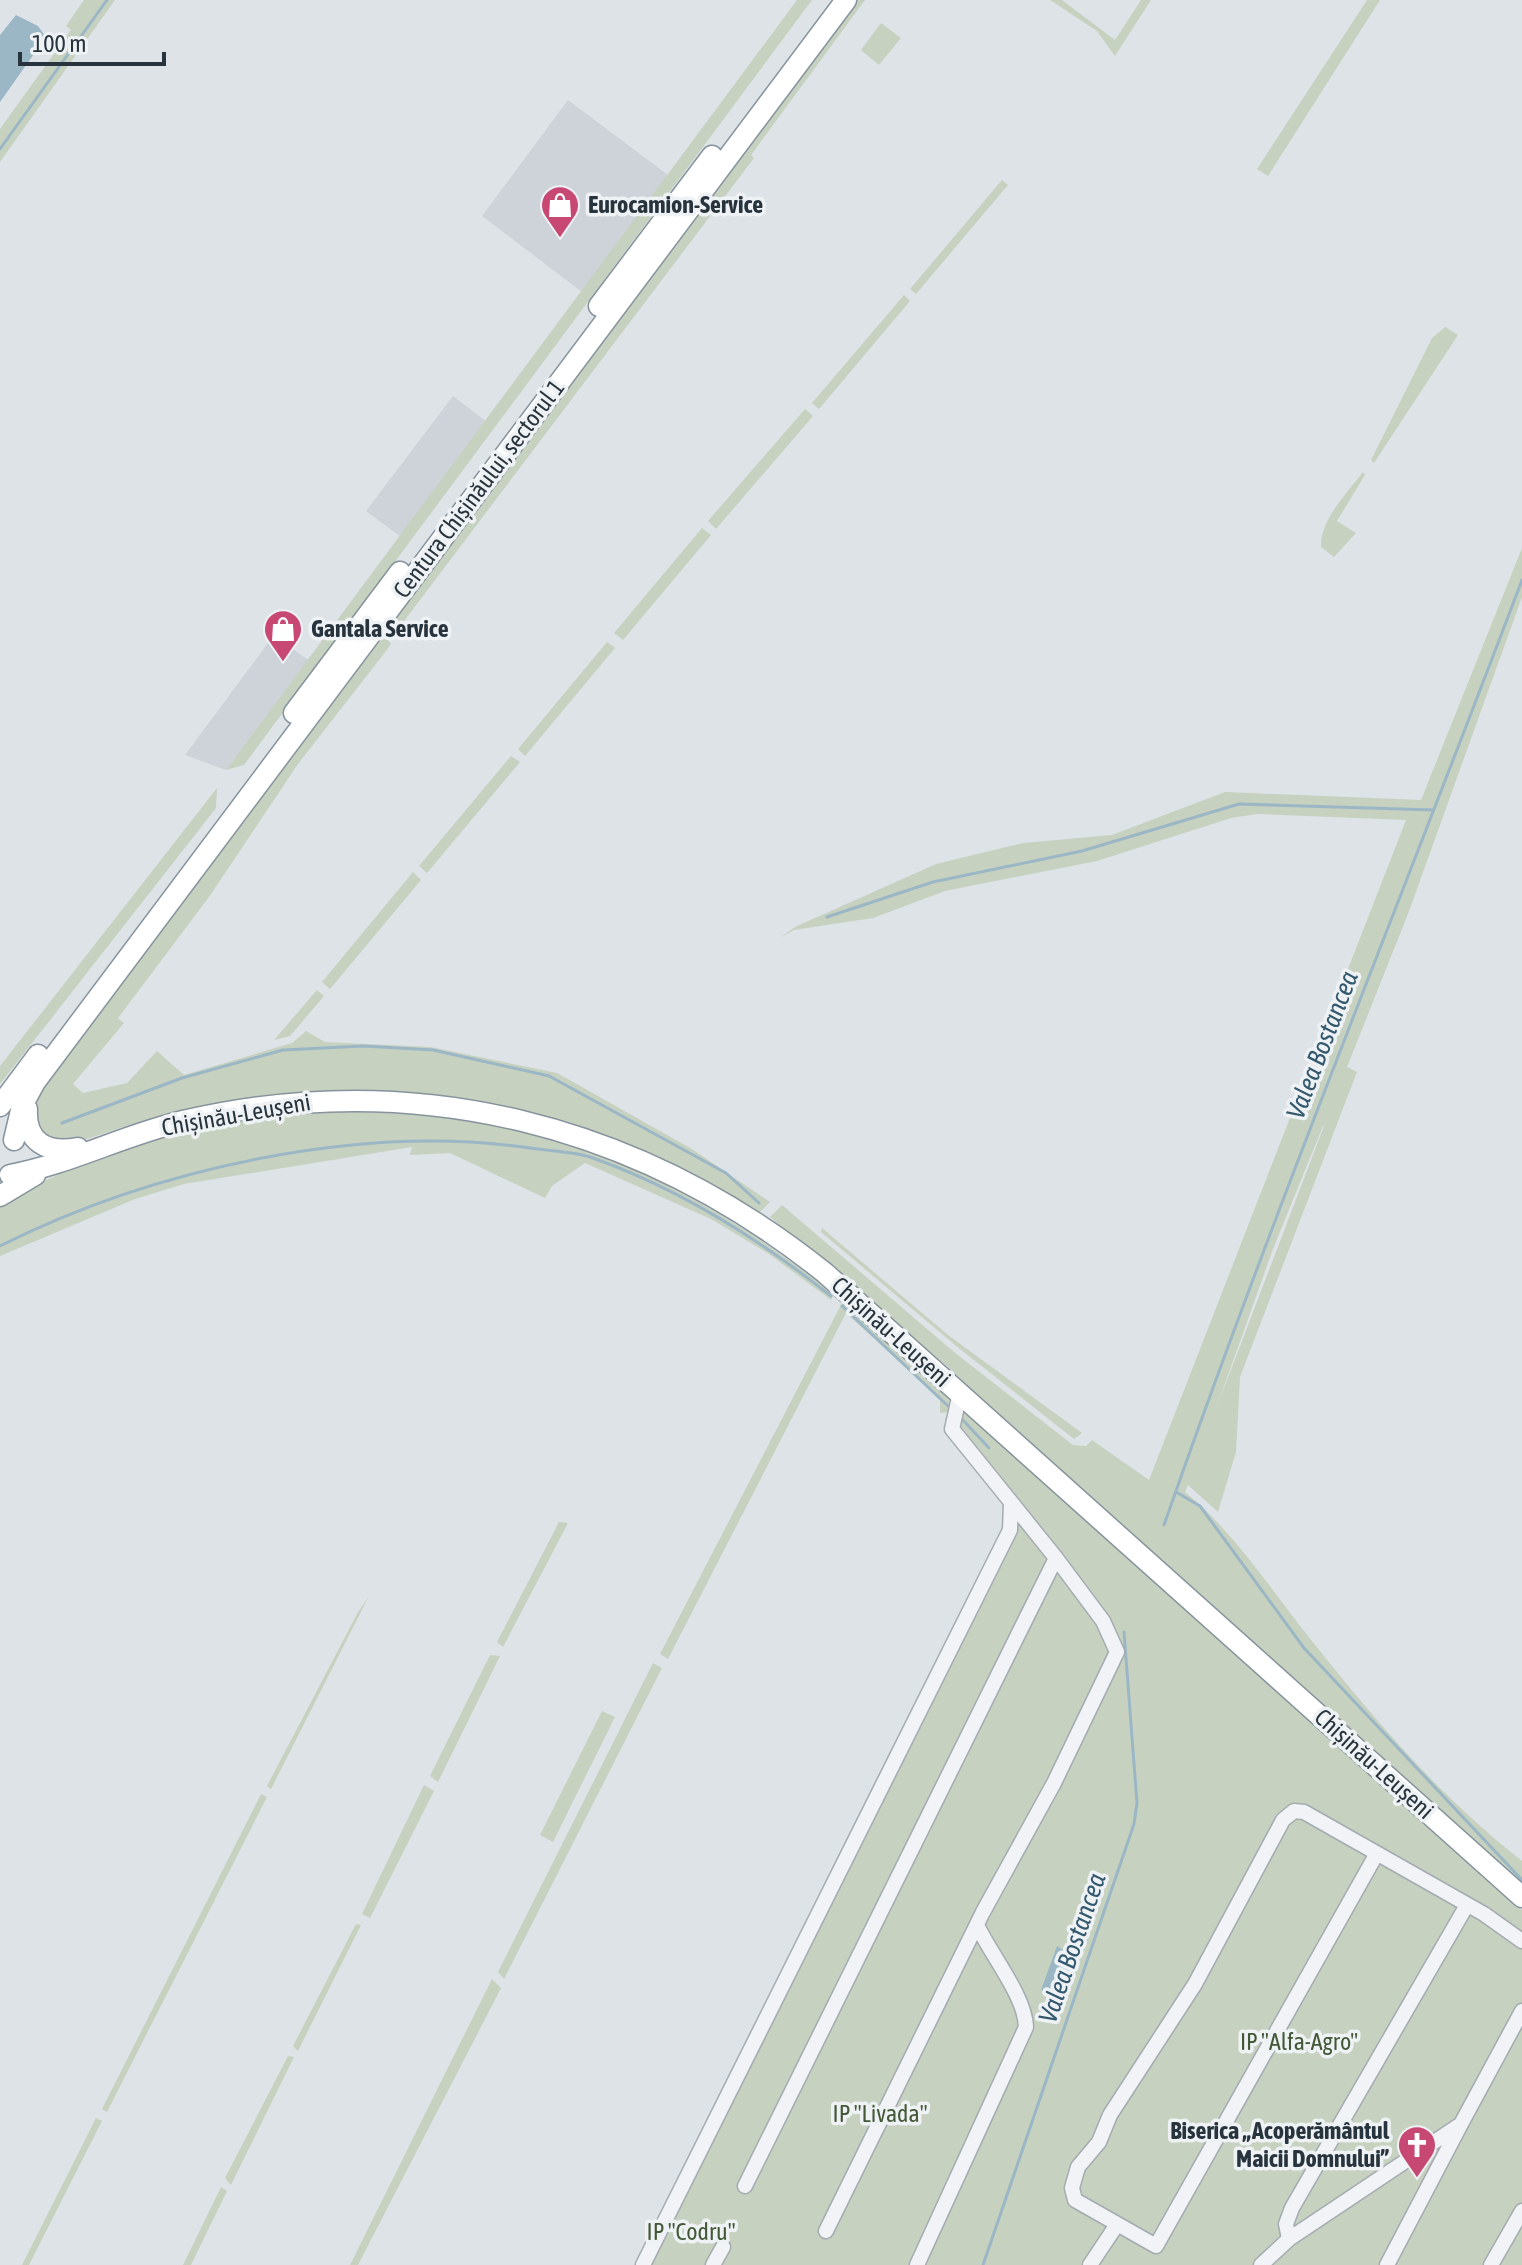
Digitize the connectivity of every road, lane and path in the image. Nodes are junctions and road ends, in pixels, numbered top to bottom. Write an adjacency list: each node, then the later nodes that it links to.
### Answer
1 (830, 0): 4 (highway, Centura Chișinăului, sectorul 1)
2 (846, 0): 3 (highway, Centura Chișinăului, sectorul 1)
3 (35, 1082): 5 (highway, Centura Chișinăului, sectorul 1); 6 (highway)
4 (0, 1106)
5 (11, 1139): 7 (highway); 9 (highway, Centura Chișinăului, sectorul 1)
6 (113, 1142): 7 (highway); 11 (highway, Chișinău-Leușeni)
7 (70, 1158): 8 (highway)
8 (47, 1168): 9 (highway); 10 (highway)
9 (5, 1177)
10 (0, 1196)
11 (960, 1393): 12 (street); 15 (highway, Chișinău-Leușeni)
12 (1011, 1502): 13 (street); 27 (street)
13 (1056, 1558): 17 (street); 21 (street)
14 (1376, 1855): 16 (street); 23 (street); 23 (street)
15 (1522, 1897)
16 (1467, 1905): 18 (street); 25 (street)
17 (977, 1925): 24 (street); 29 (street)
18 (1522, 1941)
19 (1522, 2011): 20 (street)
20 (1461, 2124): 25 (street); 32 (street)
21 (745, 2186)
22 (1522, 2211): 33 (street)
23 (1116, 2226): 30 (street)
24 (826, 2231)
25 (1289, 2239): 31 (street)
26 (723, 2247): 28 (street)
27 (643, 2265)
28 (713, 2265)
29 (917, 2265)
30 (1090, 2265)
31 (1261, 2265)
32 (1387, 2265)
33 (1491, 2265)

